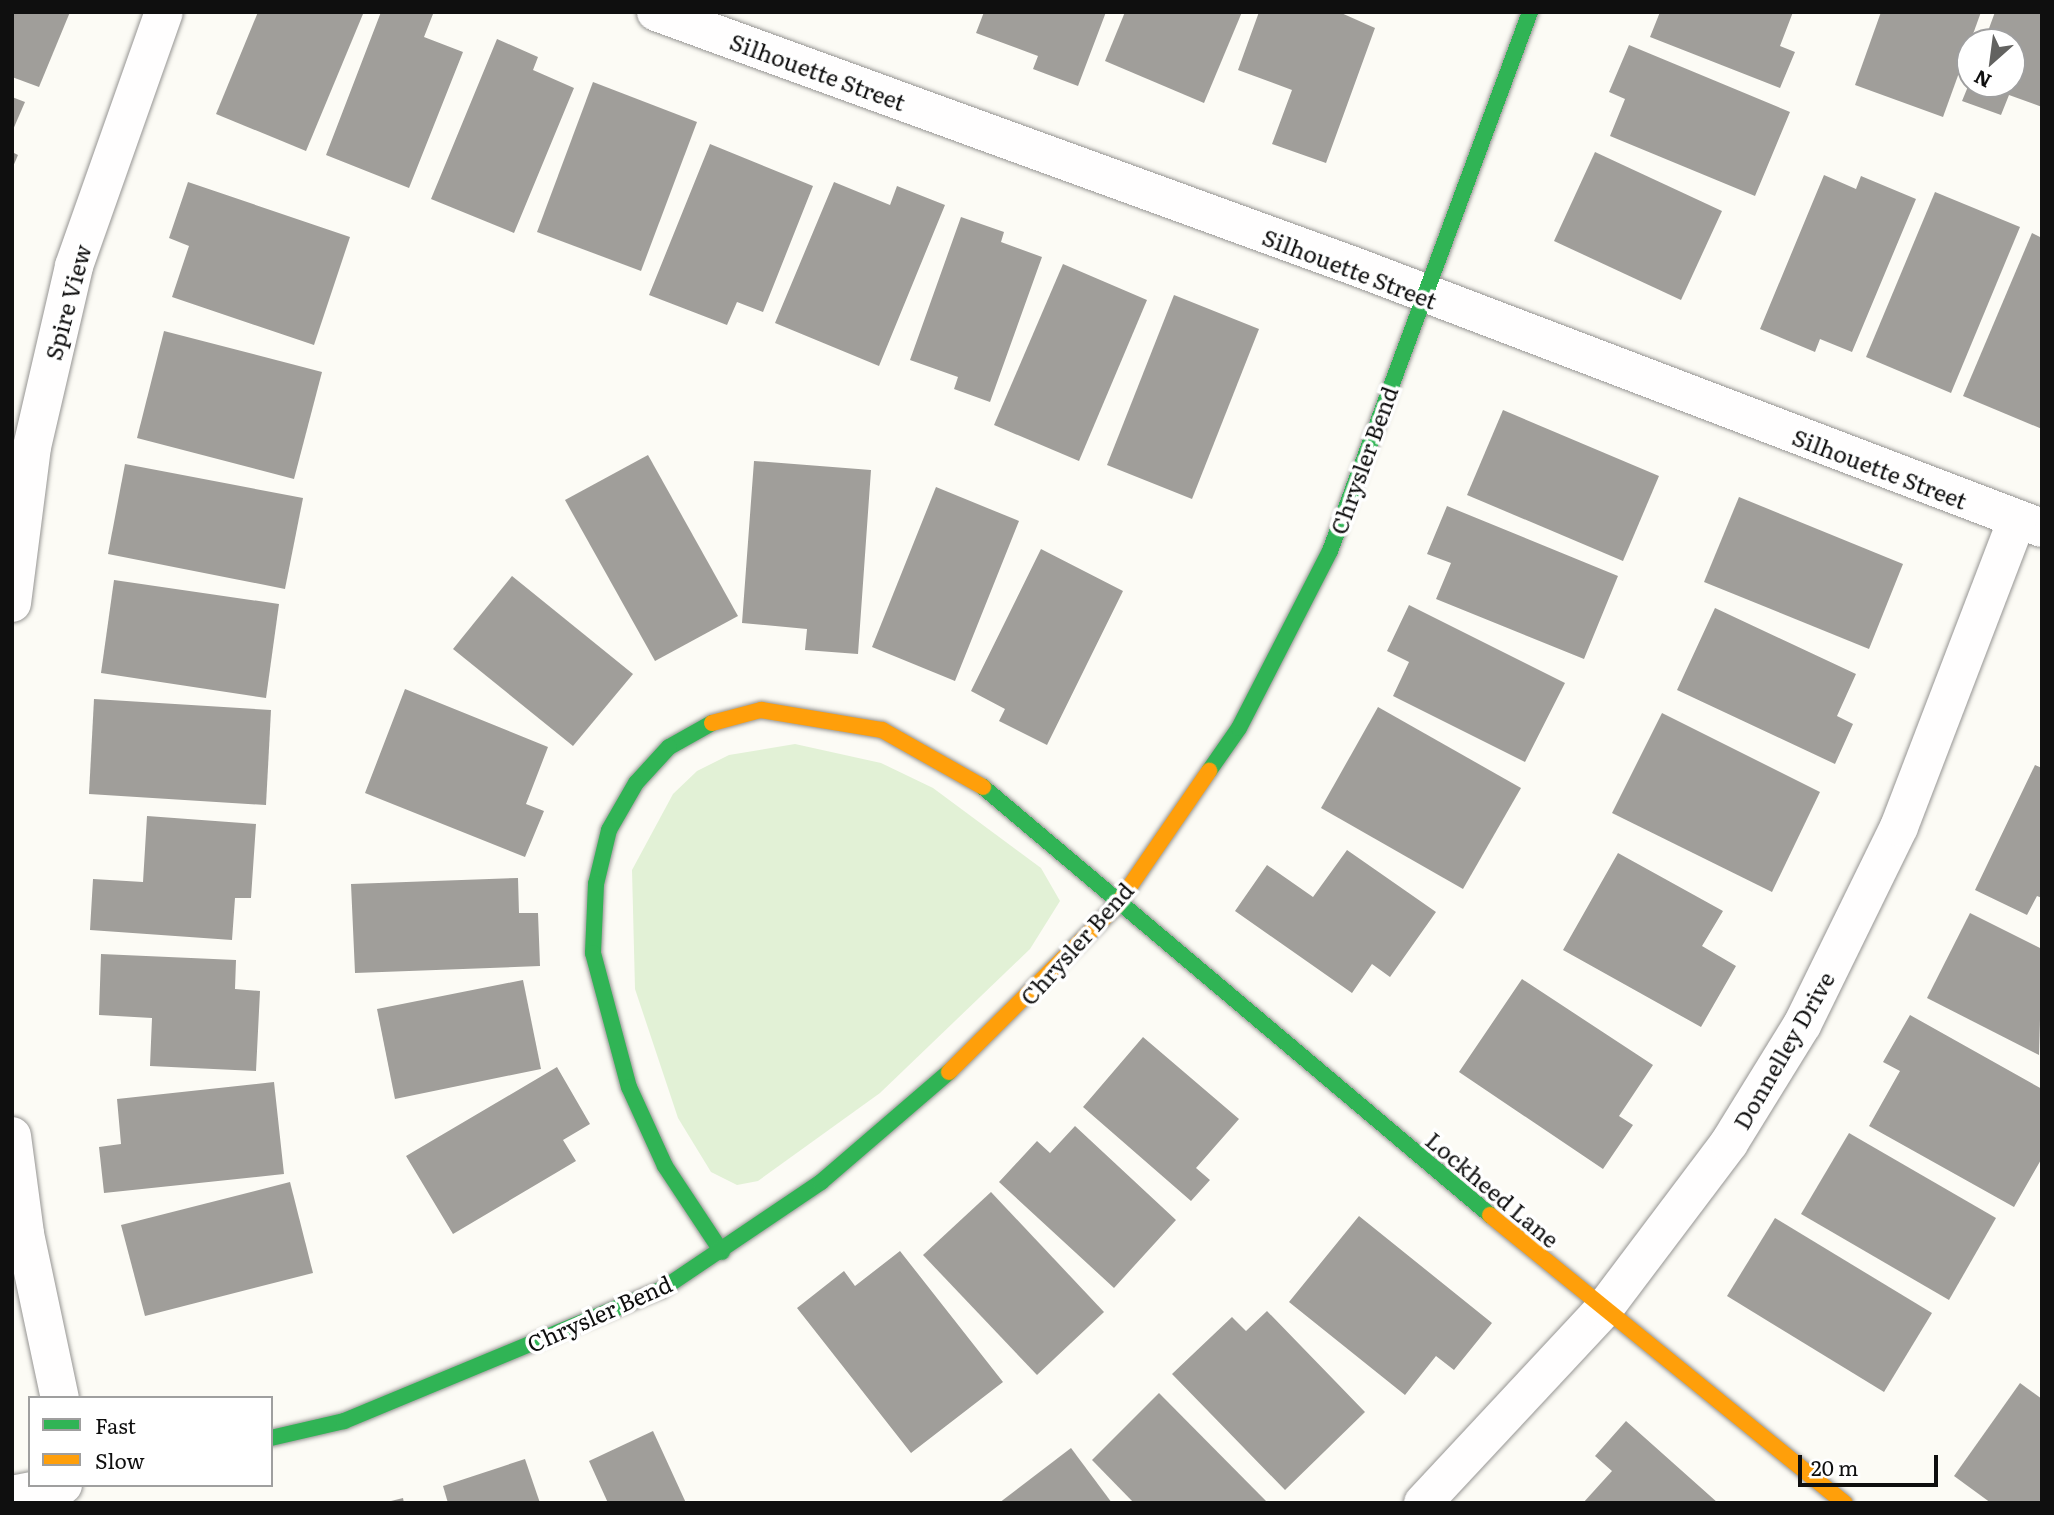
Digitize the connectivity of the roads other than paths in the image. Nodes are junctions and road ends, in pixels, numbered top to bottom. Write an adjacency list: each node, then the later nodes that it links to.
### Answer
1 (164, 12): 6 (street, Spire View)
2 (656, 12): 4 (street, Silhouette Street)
3 (1530, 12): 4 (street, Chrysler Bend)
4 (1422, 296): 5 (street, Silhouette Street); 7 (street, Chrysler Bend)
5 (2029, 524): 10 (street, Donnelley Drive)
6 (12, 603)
7 (1117, 905): 9 (street, Chrysler Bend); 9 (street, Lockheed Lane); 10 (street, Lockheed Lane)
8 (12, 1136): 11 (street)
9 (722, 1252): 12 (street, Chrysler Bend)
10 (1604, 1309): 15 (street, Donnelley Drive); 16 (street, Lockheed Lane)
11 (60, 1396)
12 (273, 1437)
13 (53, 1487): 14 (street)
14 (12, 1495)
15 (1423, 1503)
16 (1845, 1503)

